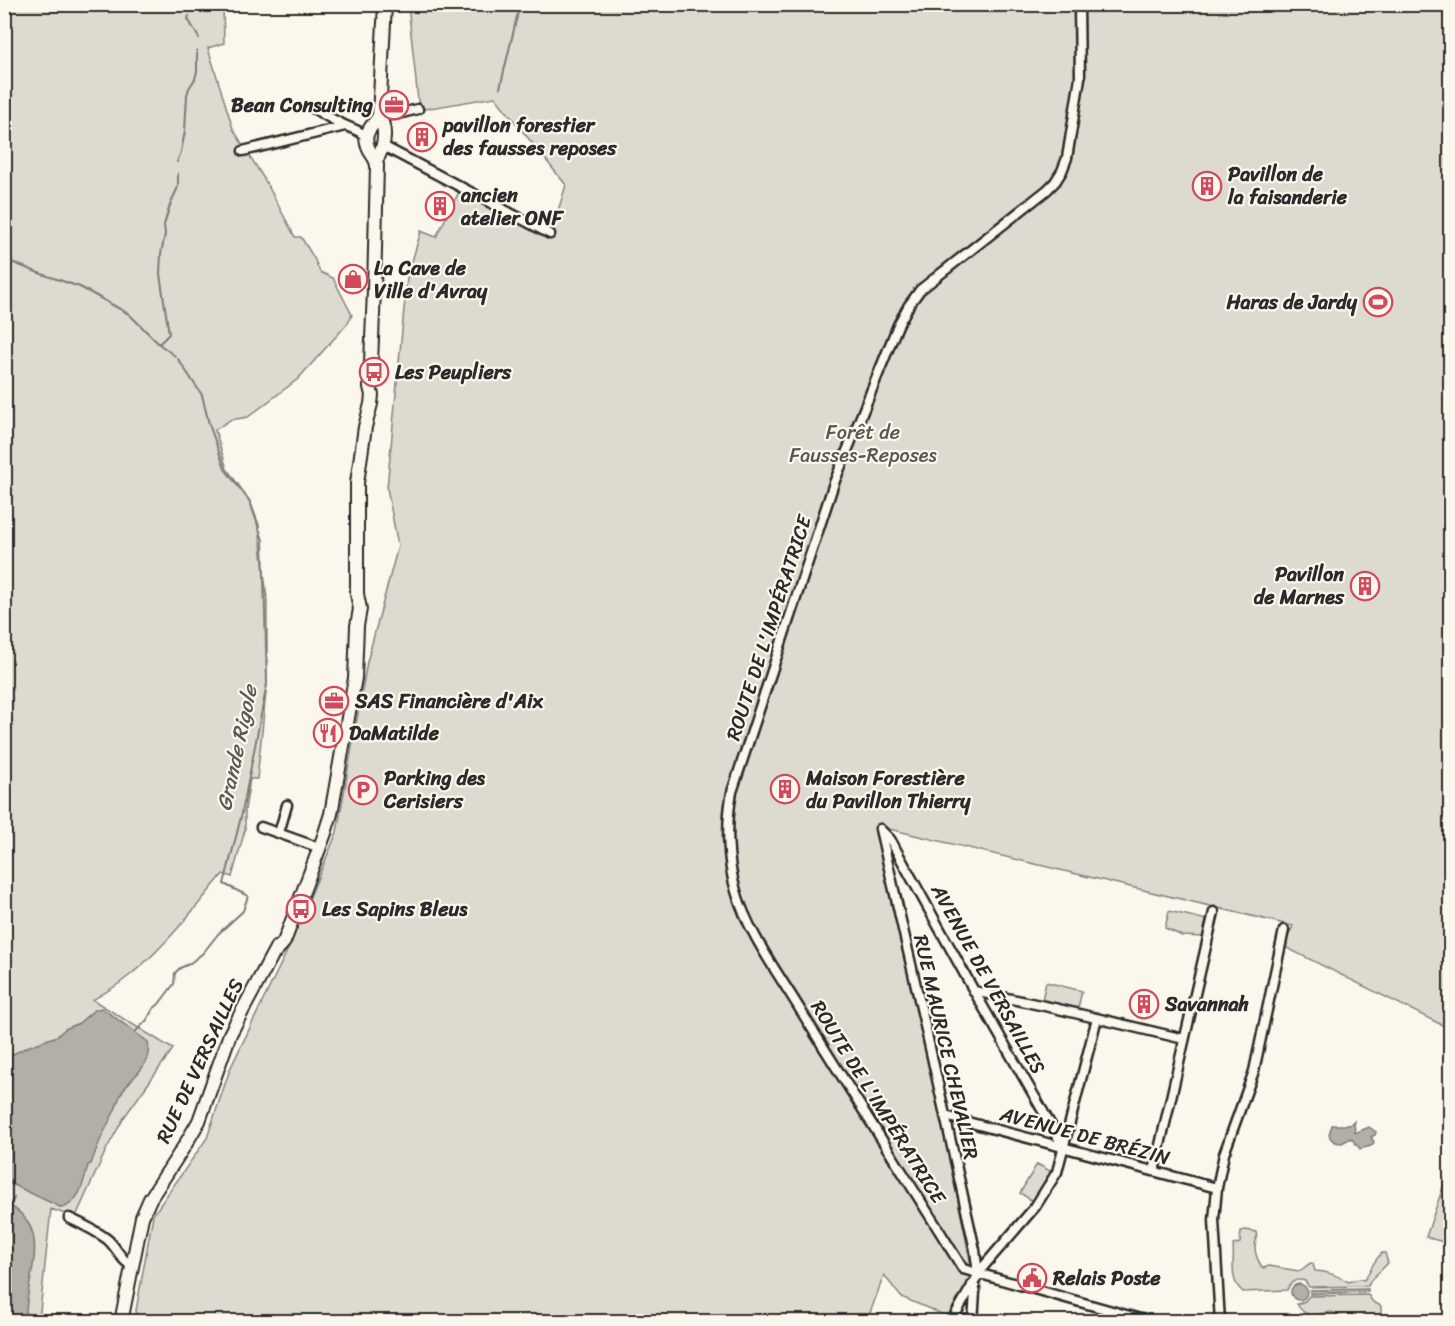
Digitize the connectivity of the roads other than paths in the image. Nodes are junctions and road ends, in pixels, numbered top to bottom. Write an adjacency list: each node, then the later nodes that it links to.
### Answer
1 (385, 4): 5 (main road)
2 (1079, 4): 28 (street, ROUTE DE L'IMPÉRATRICE)
3 (311, 107): 6 (street)
4 (418, 109): 5 (street)
5 (376, 120): 6 (street); 7 (main road); 8 (main road)
6 (348, 127): 7 (street); 9 (street)
7 (367, 139): 10 (main road)
8 (383, 146): 10 (main road); 11 (street)
9 (243, 151)
10 (376, 160): 16 (main road, RUE DE VERSAILLES)
11 (550, 234)
12 (287, 805): 15 (street)
13 (261, 827): 15 (street)
14 (880, 829): 19 (street, AVENUE DE VERSAILLES); 22 (street, RUE MAURICE CHEVALIER)
15 (279, 833): 16 (street)
16 (320, 848): 27 (main road, RUE DE VERSAILLES)
17 (1214, 912): 21 (street)
18 (1284, 930): 25 (street)
19 (974, 991): 20 (street); 23 (street, AVENUE DE VERSAILLES)
20 (1097, 1018): 21 (street); 23 (street)
21 (1184, 1039): 24 (street)
22 (945, 1116): 23 (street, AVENUE DE BRÉZIN); 28 (street, RUE MAURICE CHEVALIER)
23 (1064, 1148): 24 (street, AVENUE DE BRÉZIN); 28 (street)
24 (1154, 1172): 25 (street, AVENUE DE BRÉZIN)
25 (1217, 1188): 34 (street)
26 (69, 1218): 27 (street)
27 (132, 1266): 30 (main road, RUE DE VERSAILLES)
28 (978, 1274): 29 (street); 33 (street)
29 (972, 1285): 31 (street); 32 (street)
30 (122, 1322)
31 (951, 1322)
32 (973, 1322)
33 (1151, 1322)
34 (1220, 1322)

